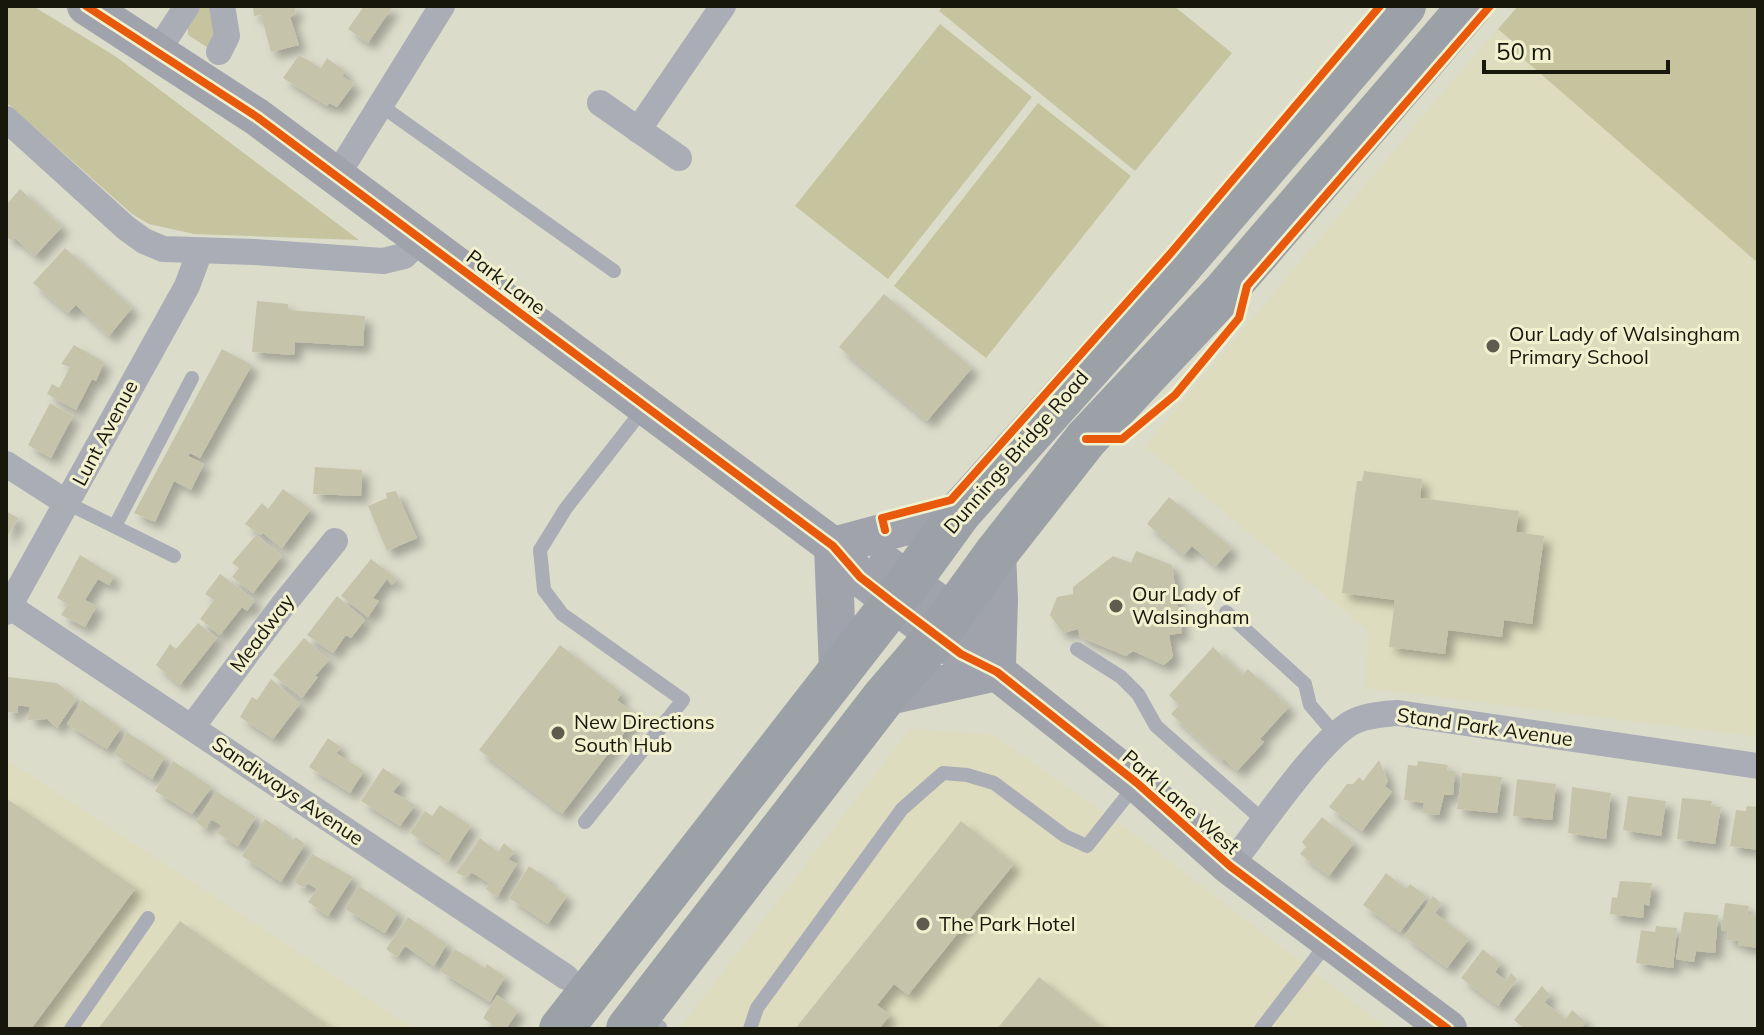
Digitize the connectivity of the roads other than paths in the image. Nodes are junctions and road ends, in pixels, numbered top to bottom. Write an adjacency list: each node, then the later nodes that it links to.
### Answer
1 (86, 6): 8 (street, Park Lane)
2 (187, 6): 8 (street)
3 (222, 6): 9 (street)
4 (442, 6): 11 (street)
5 (723, 6): 13 (street)
6 (1404, 6): 23 (highway, Dunnings Bridge Road)
7 (1470, 6): 27 (highway)
8 (157, 52): 15 (street, Park Lane)
9 (219, 52)
10 (600, 103): 13 (street)
11 (380, 105): 15 (street); 18 (lane)
12 (6, 119): 17 (street)
13 (638, 130): 14 (street)
14 (679, 158)
15 (336, 177): 16 (street, Park Lane)
16 (422, 239): 17 (street); 20 (street, Park Lane)
17 (200, 251): 22 (street, Lunt Avenue)
18 (614, 271)
19 (192, 378): 24 (lane)
20 (646, 406): 26 (street, Park Lane); 40 (lane)
21 (6, 464): 22 (street)
22 (67, 503): 24 (lane); 30 (street, Lunt Avenue)
23 (960, 512): 26 (street); 29 (highway, Dunnings Bridge Road)
24 (115, 526): 28 (lane)
25 (335, 541): 36 (street, Meadway)
26 (833, 546): 29 (street, Park Lane); 33 (street)
27 (997, 552): 29 (highway); 34 (street)
28 (174, 556)
29 (922, 607): 33 (highway, Dunnings Bridge Road); 34 (street, Park Lane West); 35 (highway, Dunnings Bridge Road)
30 (8, 609): 36 (street, Sandiways Avenue)
31 (1226, 612): 37 (lane)
32 (1077, 649): 41 (lane)
33 (838, 671): 48 (highway, Dunnings Bridge Road)
34 (997, 672): 35 (street); 39 (street, Park Lane West)
35 (884, 697): 46 (highway, Dunnings Bridge Road)
36 (192, 727): 45 (street, Sandiways Avenue)
37 (1335, 734): 38 (street, Stand Park Avenue); 41 (street, Stand Park Avenue)
38 (1758, 766)
39 (1137, 783): 42 (street, Park Lane West); 49 (lane)
40 (585, 822)
41 (1265, 822): 42 (street, Stand Park Avenue)
42 (1230, 866): 44 (street, Park Lane West)
43 (148, 918): 47 (lane)
44 (1329, 942): 50 (lane); 51 (street, Park Lane West)
45 (566, 977)
46 (653, 1020)
47 (71, 1029)
48 (561, 1029)
49 (750, 1029)
50 (1261, 1029)
51 (1448, 1029)

